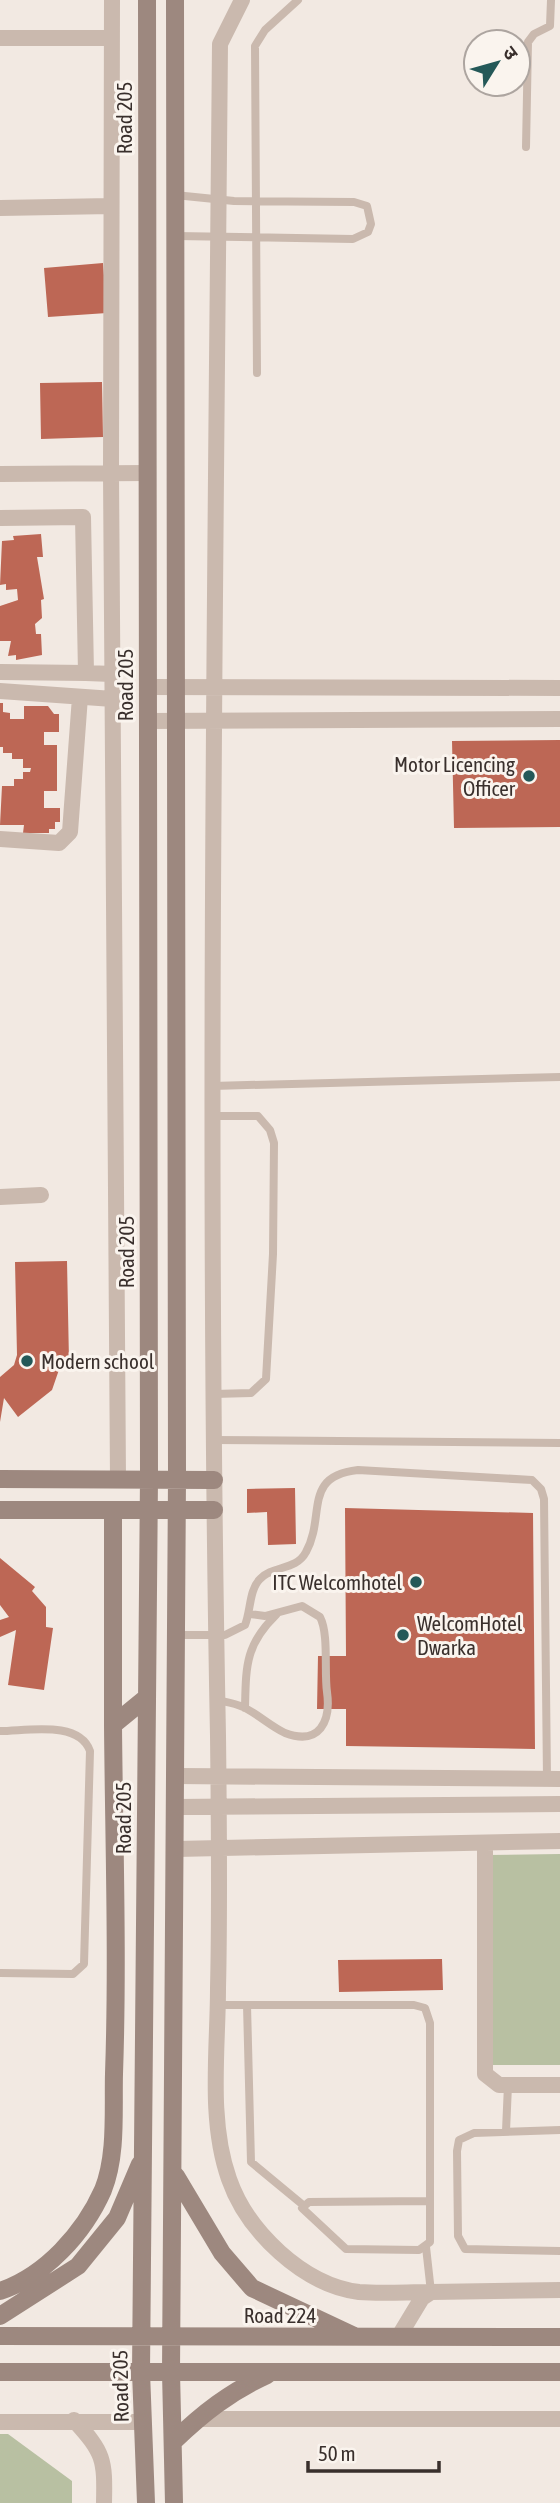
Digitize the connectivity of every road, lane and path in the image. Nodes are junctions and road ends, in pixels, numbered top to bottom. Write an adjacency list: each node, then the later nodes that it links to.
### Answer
1 (111, 0): 8 (street)
2 (147, 0): 20 (main road, Road 205)
3 (175, 0): 10 (main road)
4 (242, 0): 11 (street)
5 (298, 0): 12 (lane)
6 (551, 0): 9 (lane)
7 (0, 38): 8 (street)
8 (111, 38): 13 (street)
9 (526, 147)
10 (175, 195): 11 (lane); 17 (main road)
11 (219, 201): 12 (lane); 15 (street)
12 (256, 201): 16 (lane); 16 (lane)
13 (111, 205): 14 (street); 19 (street)
14 (0, 208)
15 (219, 235): 16 (lane); 17 (lane); 28 (street)
16 (255, 235): 18 (lane)
17 (175, 236): 27 (main road)
18 (257, 373)
19 (111, 473): 20 (street); 21 (street); 25 (street)
20 (147, 473): 26 (main road, Road 205)
21 (0, 474)
22 (0, 518): 24 (street)
23 (0, 672): 24 (street)
24 (86, 673): 25 (street)
25 (112, 674): 32 (street)
26 (148, 687): 27 (street); 35 (main road, Road 205)
27 (176, 688): 28 (street); 36 (main road)
28 (213, 688): 29 (street); 33 (street)
29 (560, 688)
30 (0, 691): 31 (street)
31 (80, 697): 32 (street); 37 (street)
32 (113, 699): 46 (street)
33 (212, 719): 34 (street); 36 (street); 39 (street)
34 (560, 719)
35 (148, 721): 36 (street); 47 (main road, Road 205)
36 (176, 721): 48 (main road)
37 (0, 839)
38 (560, 1077): 39 (lane)
39 (212, 1086): 40 (street)
40 (213, 1116): 43 (street); 43 (lane)
41 (41, 1195): 42 (street)
42 (0, 1197)
43 (214, 1394): 44 (street)
44 (213, 1440): 45 (lane); 50 (street)
45 (560, 1443)
46 (117, 1478): 47 (main road); 49 (main road)
47 (149, 1478): 48 (main road); 52 (main road, Road 205)
48 (177, 1478): 50 (main road); 53 (main road)
49 (0, 1479)
50 (214, 1480): 54 (street)
51 (0, 1510): 55 (main road)
52 (147, 1510): 53 (main road); 55 (main road); 60 (main road, Road 205)
53 (175, 1510): 54 (main road); 58 (main road)
54 (214, 1510): 59 (street)
55 (113, 1511): 63 (main road)
56 (280, 1611): 57 (lane); 62 (lane); 62 (lane)
57 (250, 1614): 59 (lane); 67 (lane)
58 (176, 1635): 59 (lane); 65 (main road)
59 (214, 1636): 61 (street)
60 (146, 1698): 63 (main road); 82 (main road, Road 205)
61 (217, 1700): 62 (lane); 66 (street)
62 (245, 1708)
63 (113, 1725): 89 (main road)
64 (0, 1731): 75 (lane)
65 (176, 1776): 66 (street); 69 (main road)
66 (217, 1776): 67 (street); 70 (street)
67 (554, 1779)
68 (560, 1804): 70 (street)
69 (176, 1807): 70 (street); 74 (main road)
70 (219, 1807): 73 (street)
71 (560, 1842): 72 (street)
72 (485, 1844): 73 (street); 78 (street)
73 (220, 1847): 74 (street); 76 (street)
74 (176, 1849): 83 (main road)
75 (0, 1973)
76 (218, 2005): 77 (lane); 90 (street)
77 (247, 2005): 84 (lane); 85 (lane)
78 (508, 2085): 79 (street); 81 (lane)
79 (560, 2085)
80 (560, 2130): 81 (lane)
81 (506, 2131): 87 (lane)
82 (144, 2154): 91 (main road); 93 (main road, Road 205)
83 (174, 2172): 95 (main road); 97 (main road)
84 (430, 2201): 85 (lane); 86 (lane)
85 (303, 2205): 86 (lane)
86 (426, 2248): 90 (lane)
87 (560, 2252)
88 (560, 2290): 90 (street)
89 (0, 2291)
90 (431, 2291): 94 (street)
91 (0, 2316)
92 (0, 2336): 93 (main road, Road 224)
93 (142, 2336): 95 (main road, Road 224); 99 (main road, Road 205)
94 (399, 2336): 96 (main road, Road 224); 97 (main road, Road 224)
95 (172, 2337): 97 (main road, Road 224); 100 (main road)
96 (560, 2337)
97 (360, 2338)
98 (0, 2372): 99 (main road)
99 (141, 2372): 100 (main road); 107 (main road, Road 205)
100 (171, 2372): 101 (main road); 108 (main road)
101 (273, 2372): 102 (main road); 103 (main road)
102 (560, 2372)
103 (197, 2419): 105 (street); 108 (main road)
104 (74, 2420): 106 (street); 107 (street); 109 (street)
105 (560, 2420)
106 (0, 2422)
107 (143, 2422): 110 (main road, Road 205)
108 (174, 2441): 111 (main road)
109 (104, 2503)
110 (146, 2503)
111 (174, 2503)

